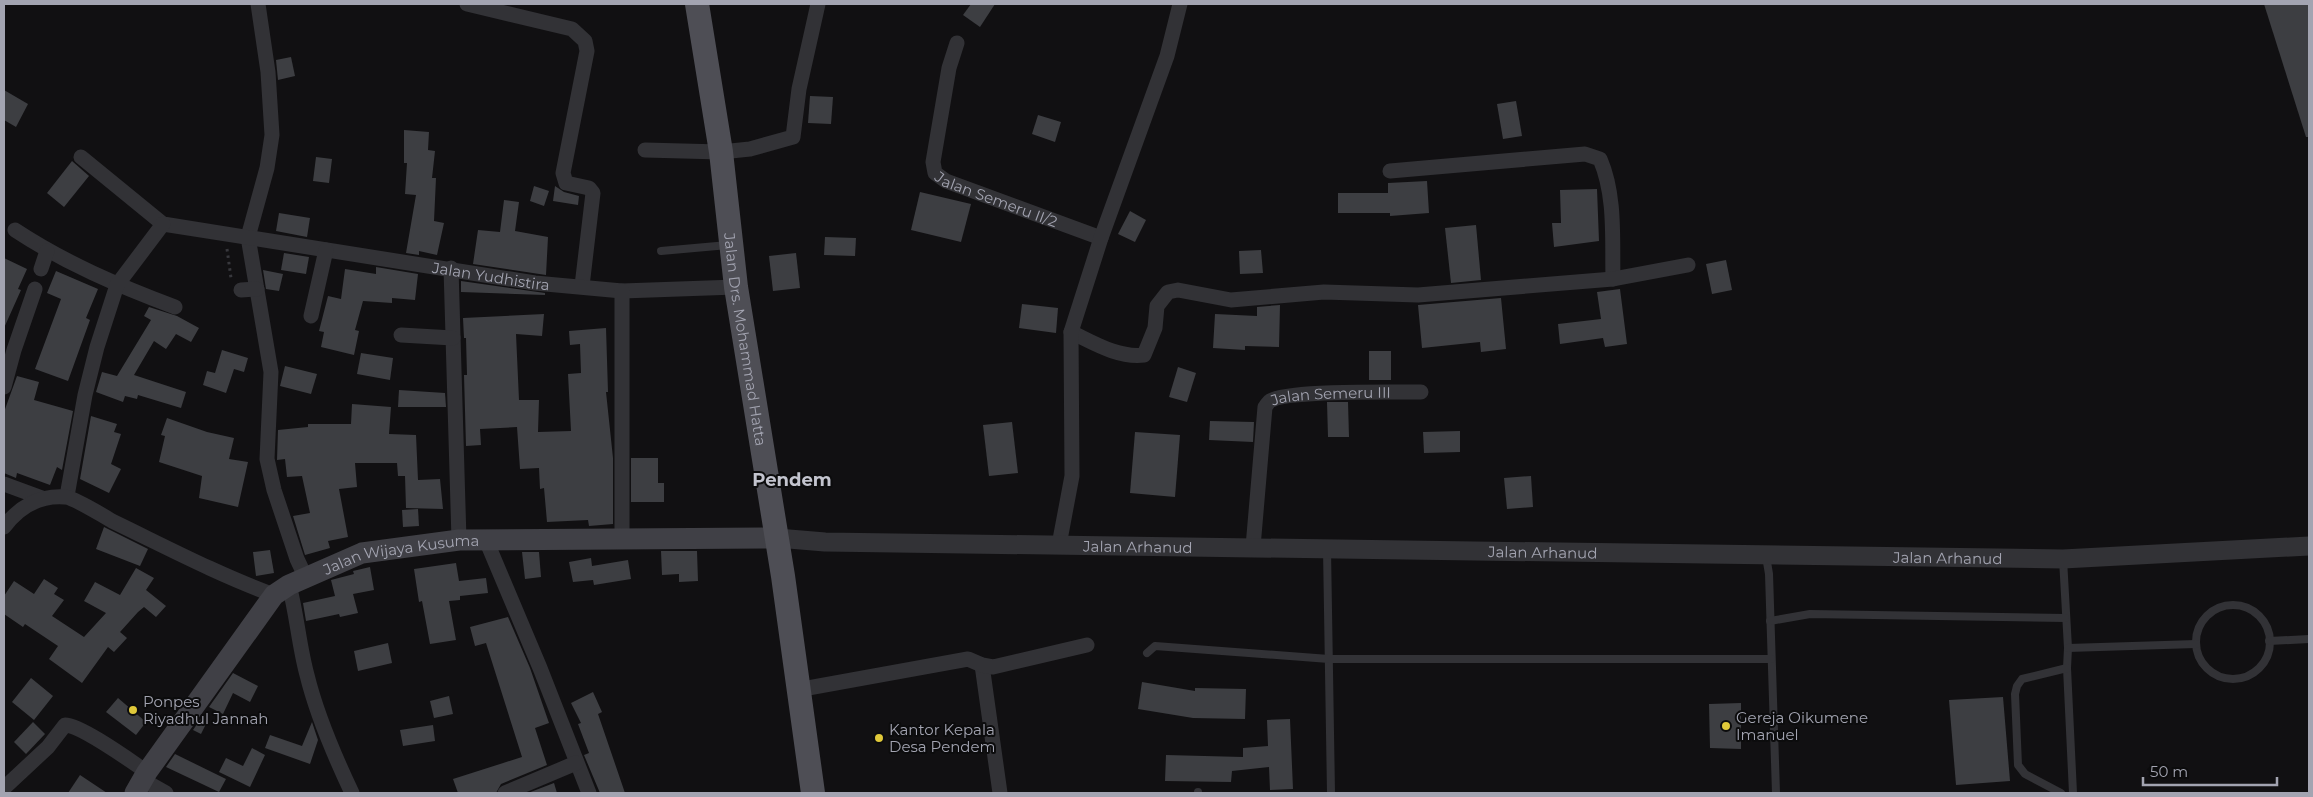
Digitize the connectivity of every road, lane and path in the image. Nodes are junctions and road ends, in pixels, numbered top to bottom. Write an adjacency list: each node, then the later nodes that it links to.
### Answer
1 (258, 4): 13 (street)
2 (467, 4): 24 (street)
3 (698, 4): 8 (main road, Jalan Drs. Mohammad Hatta)
4 (818, 4): 8 (street)
5 (1180, 4): 14 (street)
6 (957, 43): 14 (street, Jalan Semeru II/2)
7 (646, 150): 8 (street)
8 (721, 152): 15 (main road, Jalan Drs. Mohammad Hatta)
9 (81, 157): 11 (street)
10 (1390, 171): 22 (street)
11 (163, 224): 13 (street, Jalan Yudhistira); 23 (street)
12 (15, 230): 18 (street)
13 (237, 235): 16 (street, Jalan Yudhistira); 27 (street); 27 (path)
14 (1101, 238): 31 (street)
15 (731, 245): 17 (lane); 25 (main road, Jalan Drs. Mohammad Hatta)
16 (326, 250): 20 (street, Jalan Yudhistira); 30 (street)
17 (661, 251)
18 (47, 252): 21 (street); 23 (street)
19 (1688, 265): 22 (street)
20 (451, 268): 24 (street, Jalan Yudhistira); 33 (street)
21 (41, 269)
22 (1613, 279): 31 (street)
23 (117, 285): 29 (street); 37 (street)
24 (582, 286): 28 (street, Jalan Yudhistira)
25 (736, 287): 28 (street, Jalan Yudhistira); 40 (main road, Jalan Drs. Mohammad Hatta)
26 (35, 289): 34 (street)
27 (250, 289): 50 (street)
28 (622, 291): 43 (street)
29 (175, 307)
30 (311, 316)
31 (1071, 332): 44 (street)
32 (401, 335): 33 (street)
33 (453, 338): 41 (street)
34 (4, 388)
35 (1421, 392): 46 (street, Jalan Semeru III)
36 (4, 484): 38 (street)
37 (68, 496): 38 (street); 50 (street)
38 (42, 498): 39 (street)
39 (4, 527)
40 (777, 538): 43 (main road, Jalan Wijaya Kusuma); 44 (street, Jalan Arhanud); 63 (main road, Jalan Drs. Mohammad Hatta)
41 (459, 540): 42 (main road, Jalan Wijaya Kusuma); 50 (main road, Jalan Wijaya Kusuma)
42 (486, 540): 43 (main road, Jalan Wijaya Kusuma); 64 (street)
43 (622, 540)
44 (1059, 545): 46 (street, Jalan Arhanud)
45 (2309, 546): 49 (street, Jalan Arhanud)
46 (1253, 547): 47 (street, Jalan Arhanud)
47 (1327, 548): 48 (street, Jalan Arhanud); 59 (lane)
48 (1766, 555): 49 (street, Jalan Arhanud); 52 (lane)
49 (2063, 559): 51 (lane)
50 (293, 584): 65 (main road); 69 (street)
51 (2065, 618): 52 (lane); 57 (lane)
52 (1770, 621): 60 (lane)
53 (2309, 639): 54 (lane)
54 (2269, 641): 55 (lane); 55 (lane)
55 (2196, 644): 57 (lane)
56 (1087, 646): 61 (street)
57 (2068, 648): 62 (lane)
58 (1147, 652): 59 (lane)
59 (1329, 659): 60 (lane); 73 (lane)
60 (1771, 659): 74 (lane)
61 (982, 665): 63 (street); 72 (street)
62 (2067, 668): 75 (lane); 76 (lane)
63 (798, 690): 67 (main road, Jalan Drs. Mohammad Hatta)
64 (576, 764): 70 (street); 71 (street)
65 (142, 782): 66 (street); 68 (street)
66 (4, 788)
67 (809, 792)
68 (166, 793)
69 (352, 793)
70 (505, 793)
71 (589, 793)
72 (1000, 793)
73 (1332, 793)
74 (1776, 793)
75 (2061, 793)
76 (2073, 793)

